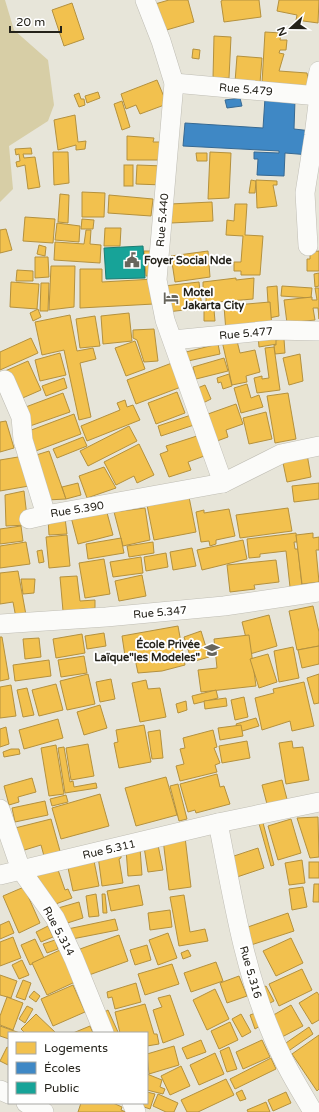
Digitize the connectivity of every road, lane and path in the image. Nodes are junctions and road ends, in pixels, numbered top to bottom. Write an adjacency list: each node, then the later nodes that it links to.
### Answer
1 (145, 0): 3 (street, Rue 5.440)
2 (319, 71): 4 (street)
3 (174, 83): 4 (street, Rue 5.479); 7 (street, Rue 5.440)
4 (317, 96): 5 (street)
5 (308, 246)
6 (319, 331): 7 (street, Rue 5.477)
7 (173, 340): 10 (street, Rue 5.440)
8 (5, 380): 10 (street, Rue 5.390)
9 (319, 446): 10 (street, Rue 5.390)
10 (223, 483)
11 (319, 592): 12 (street, Rue 5.347)
12 (0, 624)
13 (319, 802): 15 (street, Rue 5.311)
14 (0, 809): 16 (street, Rue 5.314)
15 (218, 823): 16 (street, Rue 5.311); 20 (street, Rue 5.316)
16 (21, 870): 17 (street, Rue 5.311); 18 (street, Rue 5.314)
17 (0, 875)
18 (104, 1032)
19 (28, 1104): 21 (street)
20 (313, 1109)
21 (44, 1112)

